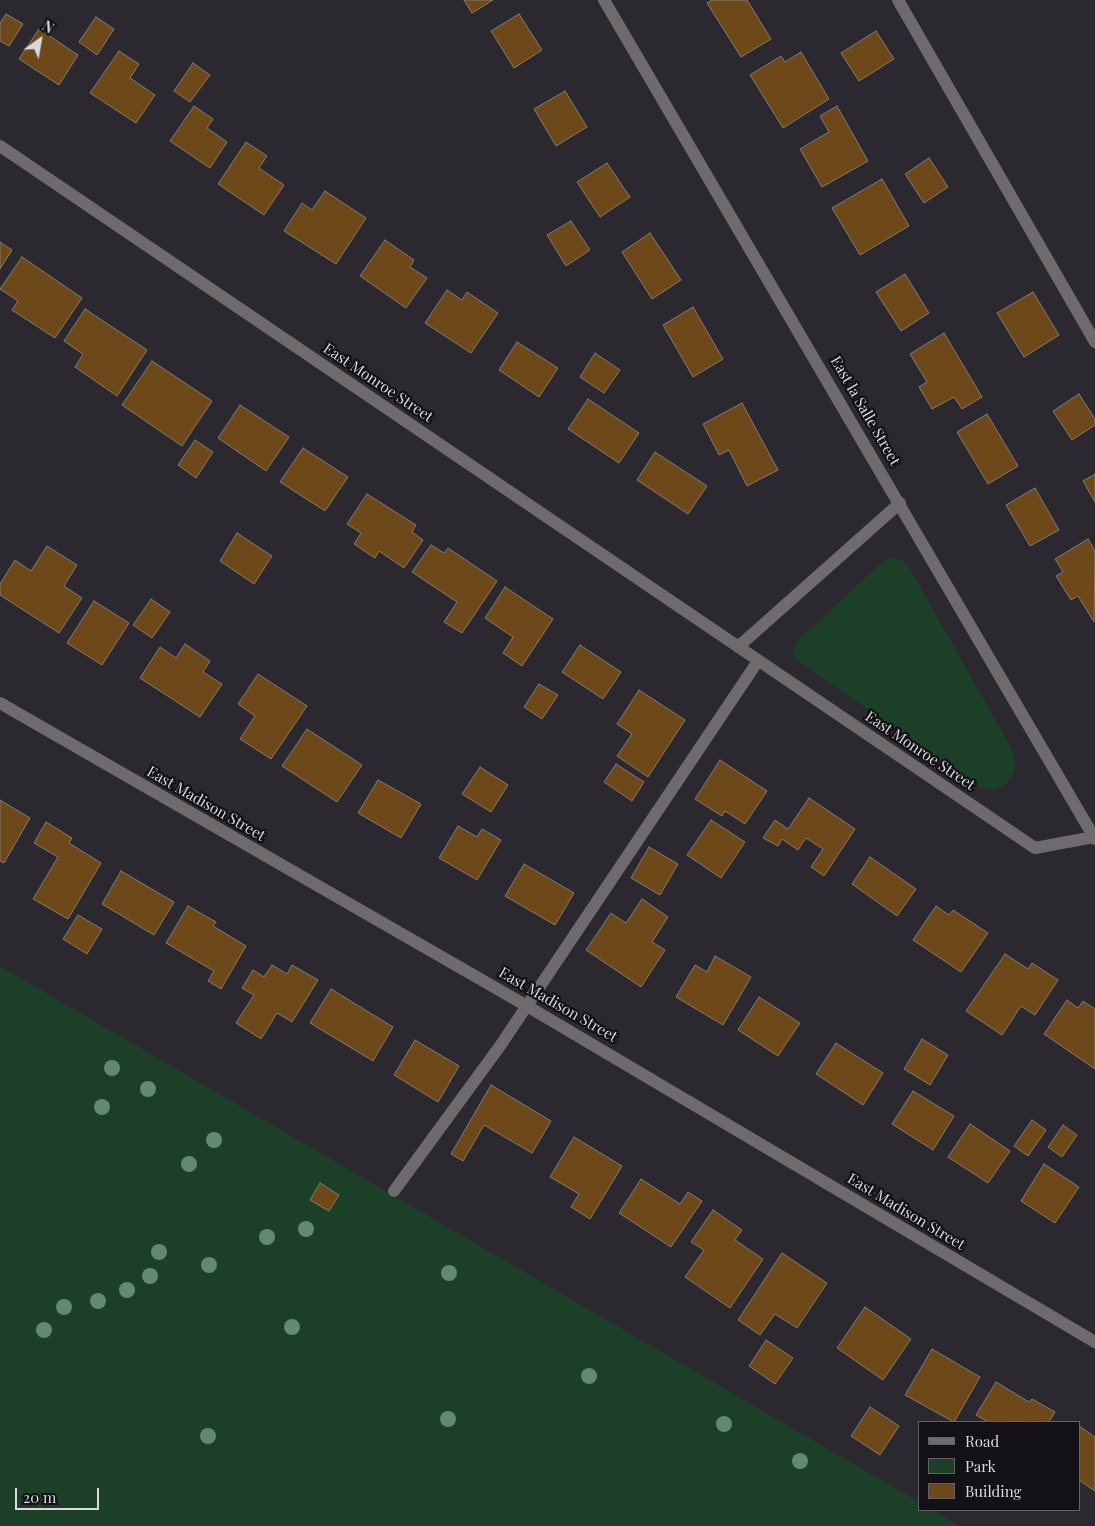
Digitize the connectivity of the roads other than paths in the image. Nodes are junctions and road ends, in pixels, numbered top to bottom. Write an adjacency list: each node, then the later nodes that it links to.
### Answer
1 (604, 0): 5 (street, East la Salle Street)
2 (898, 0): 4 (street)
3 (0, 146): 6 (street, East Monroe Street)
4 (1095, 342)
5 (900, 503): 6 (street); 9 (street, East la Salle Street)
6 (738, 647): 7 (street, East Monroe Street)
7 (758, 661): 9 (street, East Monroe Street); 10 (street)
8 (0, 704): 10 (street, East Madison Street)
9 (1094, 838)
10 (527, 1006): 11 (street); 12 (street, East Madison Street)
11 (394, 1191)
12 (1095, 1342)

